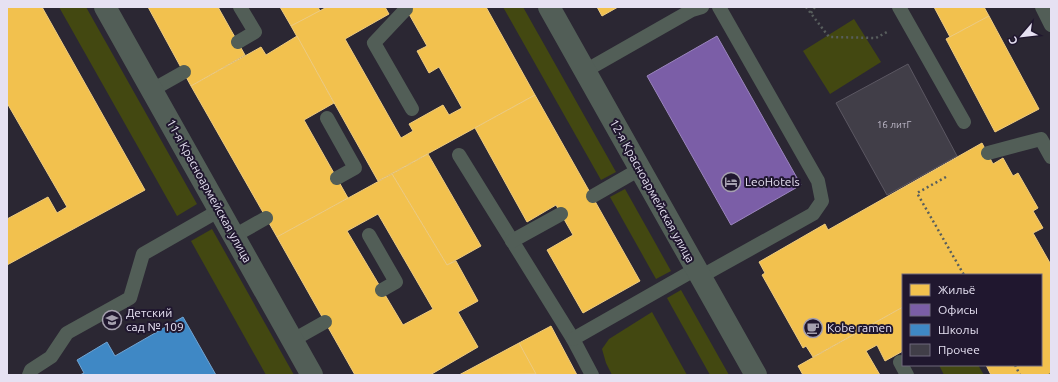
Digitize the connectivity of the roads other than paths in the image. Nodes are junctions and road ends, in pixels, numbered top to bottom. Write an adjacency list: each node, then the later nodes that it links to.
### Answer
1 (105, 7): 13 (street, 11-я Красноармейская улица)
2 (240, 7): 10 (lane)
3 (549, 7): 12 (street, 12-я Красноармейская улица)
4 (702, 7): 12 (lane)
5 (719, 7): 29 (lane)
6 (898, 7): 16 (lane)
7 (1042, 7): 9 (lane)
8 (406, 9): 14 (lane)
9 (1051, 25)
10 (238, 42)
11 (184, 72): 13 (lane)
12 (585, 72): 20 (street, 12-я Красноармейская улица)
13 (152, 90): 23 (street, 11-я Красноармейская улица)
14 (412, 109)
15 (327, 118): 21 (lane)
16 (964, 122)
17 (988, 153): 19 (lane)
18 (458, 155): 28 (lane)
19 (1051, 157)
20 (640, 169): 22 (lane); 29 (street, 12-я Красноармейская улица)
21 (337, 178)
22 (592, 196)
23 (220, 210): 27 (street, 11-я Красноармейская улица); 37 (lane)
24 (561, 214): 28 (lane)
25 (266, 218): 27 (lane)
26 (369, 235): 30 (lane)
27 (234, 236): 33 (street, 11-я Красноармейская улица)
28 (512, 241): 32 (lane)
29 (698, 273): 32 (lane); 40 (street, 12-я Красноармейская улица)
30 (382, 290)
31 (325, 322): 33 (lane)
32 (573, 339): 39 (lane)
33 (293, 340): 38 (street, 11-я Красноармейская улица)
34 (900, 362): 35 (lane)
35 (902, 366)
36 (902, 366): 41 (lane)
37 (29, 375)
38 (312, 375)
39 (592, 375)
40 (756, 375)
41 (907, 375)

